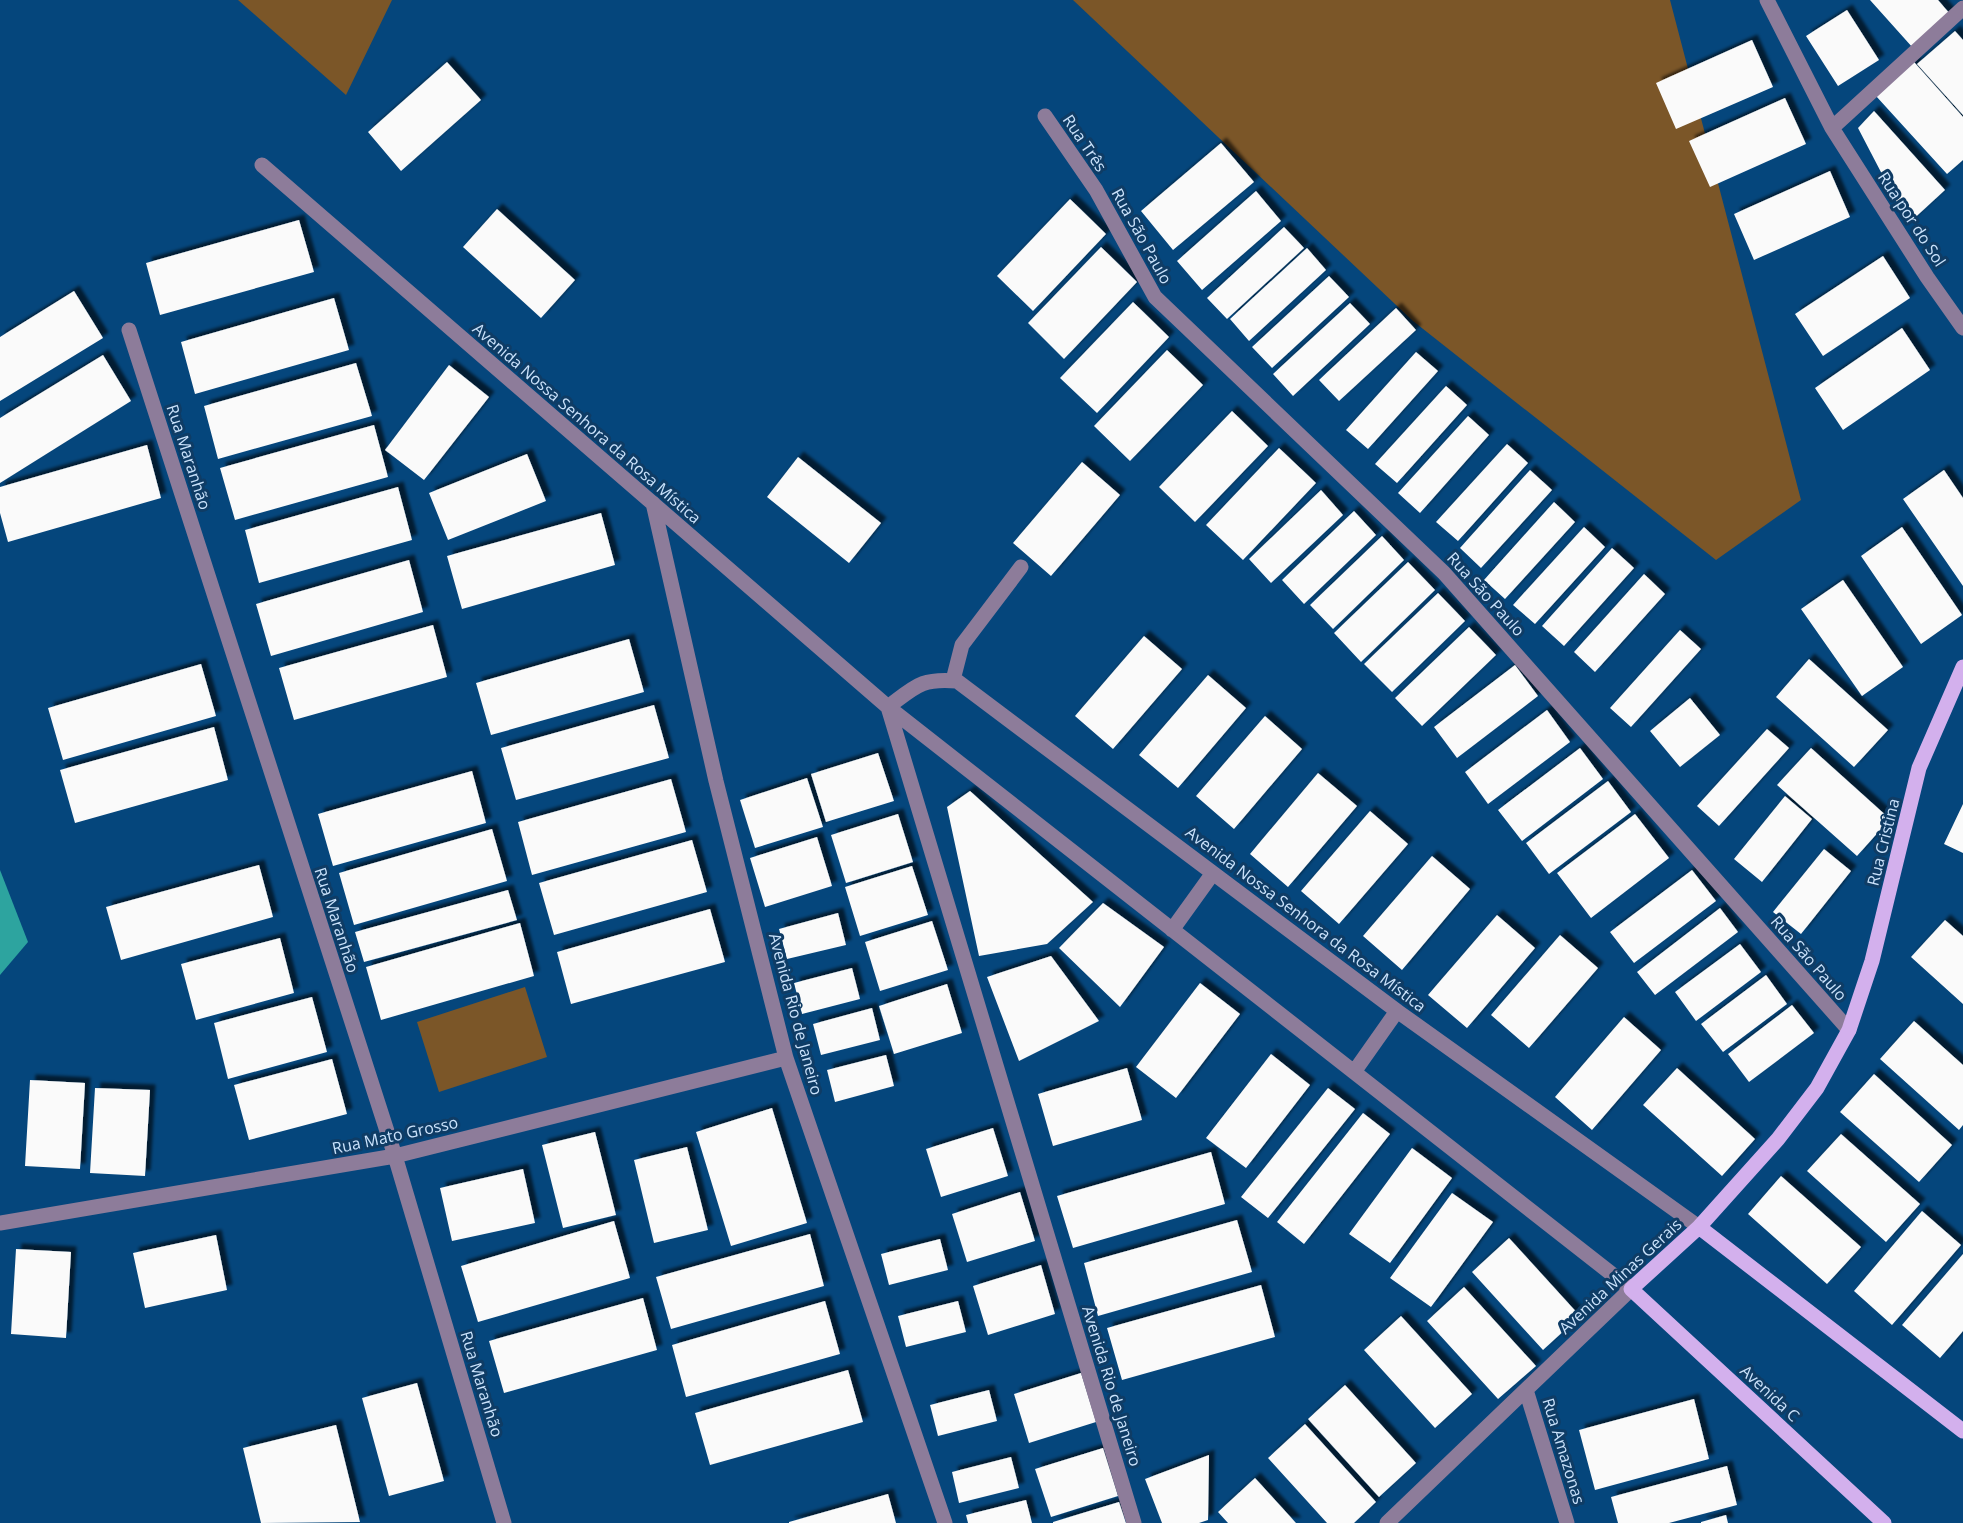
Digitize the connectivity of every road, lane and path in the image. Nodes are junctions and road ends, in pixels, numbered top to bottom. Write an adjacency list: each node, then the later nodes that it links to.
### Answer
1 (1767, 0): 4 (street, Rua por do Sol)
2 (1963, 8): 4 (street)
3 (1045, 116): 6 (street, Rua Três)
4 (1832, 128): 7 (street, Rua por do Sol)
5 (262, 165): 9 (street, Avenida Nossa Senhora da Rosa Mística)
6 (1096, 190): 17 (street, Rua São Paulo)
7 (1963, 328)
8 (129, 330): 20 (street, Rua Maranhão)
9 (653, 504): 13 (street, Avenida Nossa Senhora da Rosa Mística); 18 (street, Avenida Rio de Janeiro)
10 (1021, 567): 12 (street)
11 (1963, 667): 17 (main road, Rua Cristina)
12 (953, 680): 13 (street); 14 (street, Avenida Nossa Senhora da Rosa Mística)
13 (888, 707): 15 (street, Avenida Nossa Senhora da Rosa Mística); 28 (street, Avenida Rio de Janeiro)
14 (1213, 873): 15 (street); 16 (street, Avenida Nossa Senhora da Rosa Mística)
15 (1172, 930): 19 (street, Avenida Nossa Senhora da Rosa Mística)
16 (1397, 1011): 19 (street); 22 (street, Avenida Nossa Senhora da Rosa Mística)
17 (1849, 1030): 22 (main road, Avenida Minas Gerais)
18 (786, 1058): 20 (street, Rua Mato Grosso); 27 (street, Avenida Rio de Janeiro)
19 (1354, 1072): 23 (street, Avenida Nossa Senhora da Rosa Mística)
20 (395, 1156): 21 (street, Rua Mato Grosso); 26 (street, Rua Maranhão)
21 (3, 1223)
22 (1699, 1227): 23 (main road, Avenida Minas Gerais); 25 (main road)
23 (1631, 1289): 24 (street, Avenida Minas Gerais); 31 (main road, Avenida C)
24 (1526, 1390): 29 (street, Avenida Minas Gerais); 30 (street, Rua Amazonas)
25 (1963, 1431)
26 (504, 1523)
27 (945, 1523)
28 (1134, 1523)
29 (1387, 1523)
30 (1567, 1523)
31 (1884, 1523)

